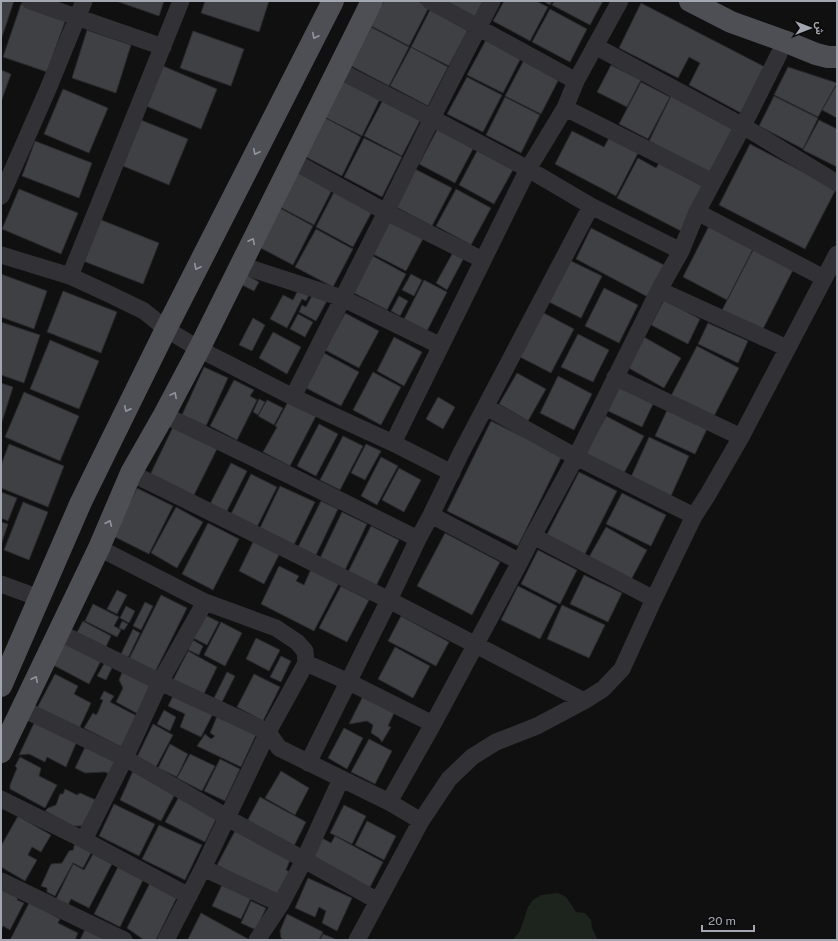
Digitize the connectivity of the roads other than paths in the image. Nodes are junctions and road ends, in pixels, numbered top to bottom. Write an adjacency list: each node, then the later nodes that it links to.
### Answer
1 (30, 1): 10 (street)
2 (84, 1): 10 (street)
3 (181, 1): 14 (street)
4 (333, 1): 40 (main road, one-way to 40)
5 (372, 1): 18 (main road)
6 (430, 1): 12 (street)
7 (492, 1): 12 (street)
8 (620, 1): 13 (street)
9 (690, 1): 11 (main road)
10 (77, 17): 14 (street); 27 (street)
11 (731, 22): 15 (main road); 16 (main road)
12 (478, 27): 19 (street); 21 (street)
13 (595, 46): 19 (street); 22 (street)
14 (163, 47): 36 (street)
15 (779, 54): 17 (main road); 22 (street)
16 (837, 57)
17 (837, 68)
18 (338, 70): 21 (street); 23 (main road)
19 (576, 81): 20 (street)
20 (565, 108): 24 (street); 25 (street)
21 (432, 118): 24 (street); 29 (street)
22 (743, 126): 25 (street); 26 (street)
23 (293, 161): 29 (street); 35 (main road, one-way to 23)
24 (528, 169): 28 (street); 34 (street)
25 (713, 182): 30 (street)
26 (837, 183)
27 (1, 196)
28 (591, 206): 31 (street); 46 (street)
29 (386, 212): 34 (street); 39 (street)
30 (697, 212): 31 (street); 37 (street)
31 (681, 251): 38 (street)
32 (837, 254): 37 (street)
33 (1, 255): 36 (street)
34 (483, 260): 41 (street)
35 (240, 265): 39 (street); 43 (main road)
36 (70, 276): 40 (street)
37 (824, 278): 42 (street)
38 (659, 290): 42 (street); 44 (street)
39 (342, 298): 41 (street); 45 (street)
40 (166, 329): 43 (street); 60 (main road, one-way to 60)
41 (441, 346): 49 (street)
42 (787, 348): 48 (street)
43 (198, 349): 45 (street); 47 (main road, one-way to 43)
44 (615, 377): 48 (street); 50 (street)
45 (292, 397): 49 (street)
46 (486, 407): 50 (street); 52 (street)
47 (164, 415): 51 (main road); 56 (street)
48 (741, 437): 54 (street)
49 (393, 443): 52 (street)
50 (576, 457): 54 (street); 55 (street)
51 (131, 474): 57 (main road, one-way to 51); 62 (street)
52 (452, 474): 53 (street)
53 (431, 515): 56 (street); 58 (street)
54 (694, 516): 61 (street)
55 (533, 536): 58 (street); 61 (street)
56 (418, 539): 62 (street)
57 (98, 548): 63 (street); 64 (main road)
58 (520, 562): 65 (street)
59 (1, 584): 60 (street)
60 (38, 598): 69 (main road)
61 (654, 599): 70 (street)
62 (389, 600): 65 (street); 68 (street)
63 (205, 602): 66 (street); 67 (street)
64 (58, 632): 67 (street); 71 (main road, one-way to 64)
65 (476, 644): 70 (street); 72 (street)
66 (306, 663): 68 (street); 73 (street)
67 (160, 682): 73 (street); 75 (street)
68 (349, 682): 72 (street); 76 (street)
69 (1, 686)
70 (584, 701): 81 (street)
71 (21, 708): 74 (main road); 75 (street)
72 (433, 724): 79 (street)
73 (268, 732): 76 (street); 80 (street)
74 (1, 752)
75 (125, 758): 80 (street); 82 (street)
76 (308, 763): 77 (street)
77 (341, 779): 79 (street); 83 (street)
78 (1, 799): 82 (street)
79 (389, 802): 81 (street)
80 (227, 817): 83 (street); 84 (street)
81 (421, 821): 87 (street)
82 (84, 840): 86 (street)
83 (304, 860): 87 (street); 88 (street)
84 (202, 868): 86 (street); 88 (street)
85 (1, 881): 90 (street)
86 (188, 896): 91 (street)
87 (378, 901): 92 (street)
88 (281, 904): 89 (street)
89 (260, 939)
90 (124, 940)
91 (166, 940)
92 (357, 940)

